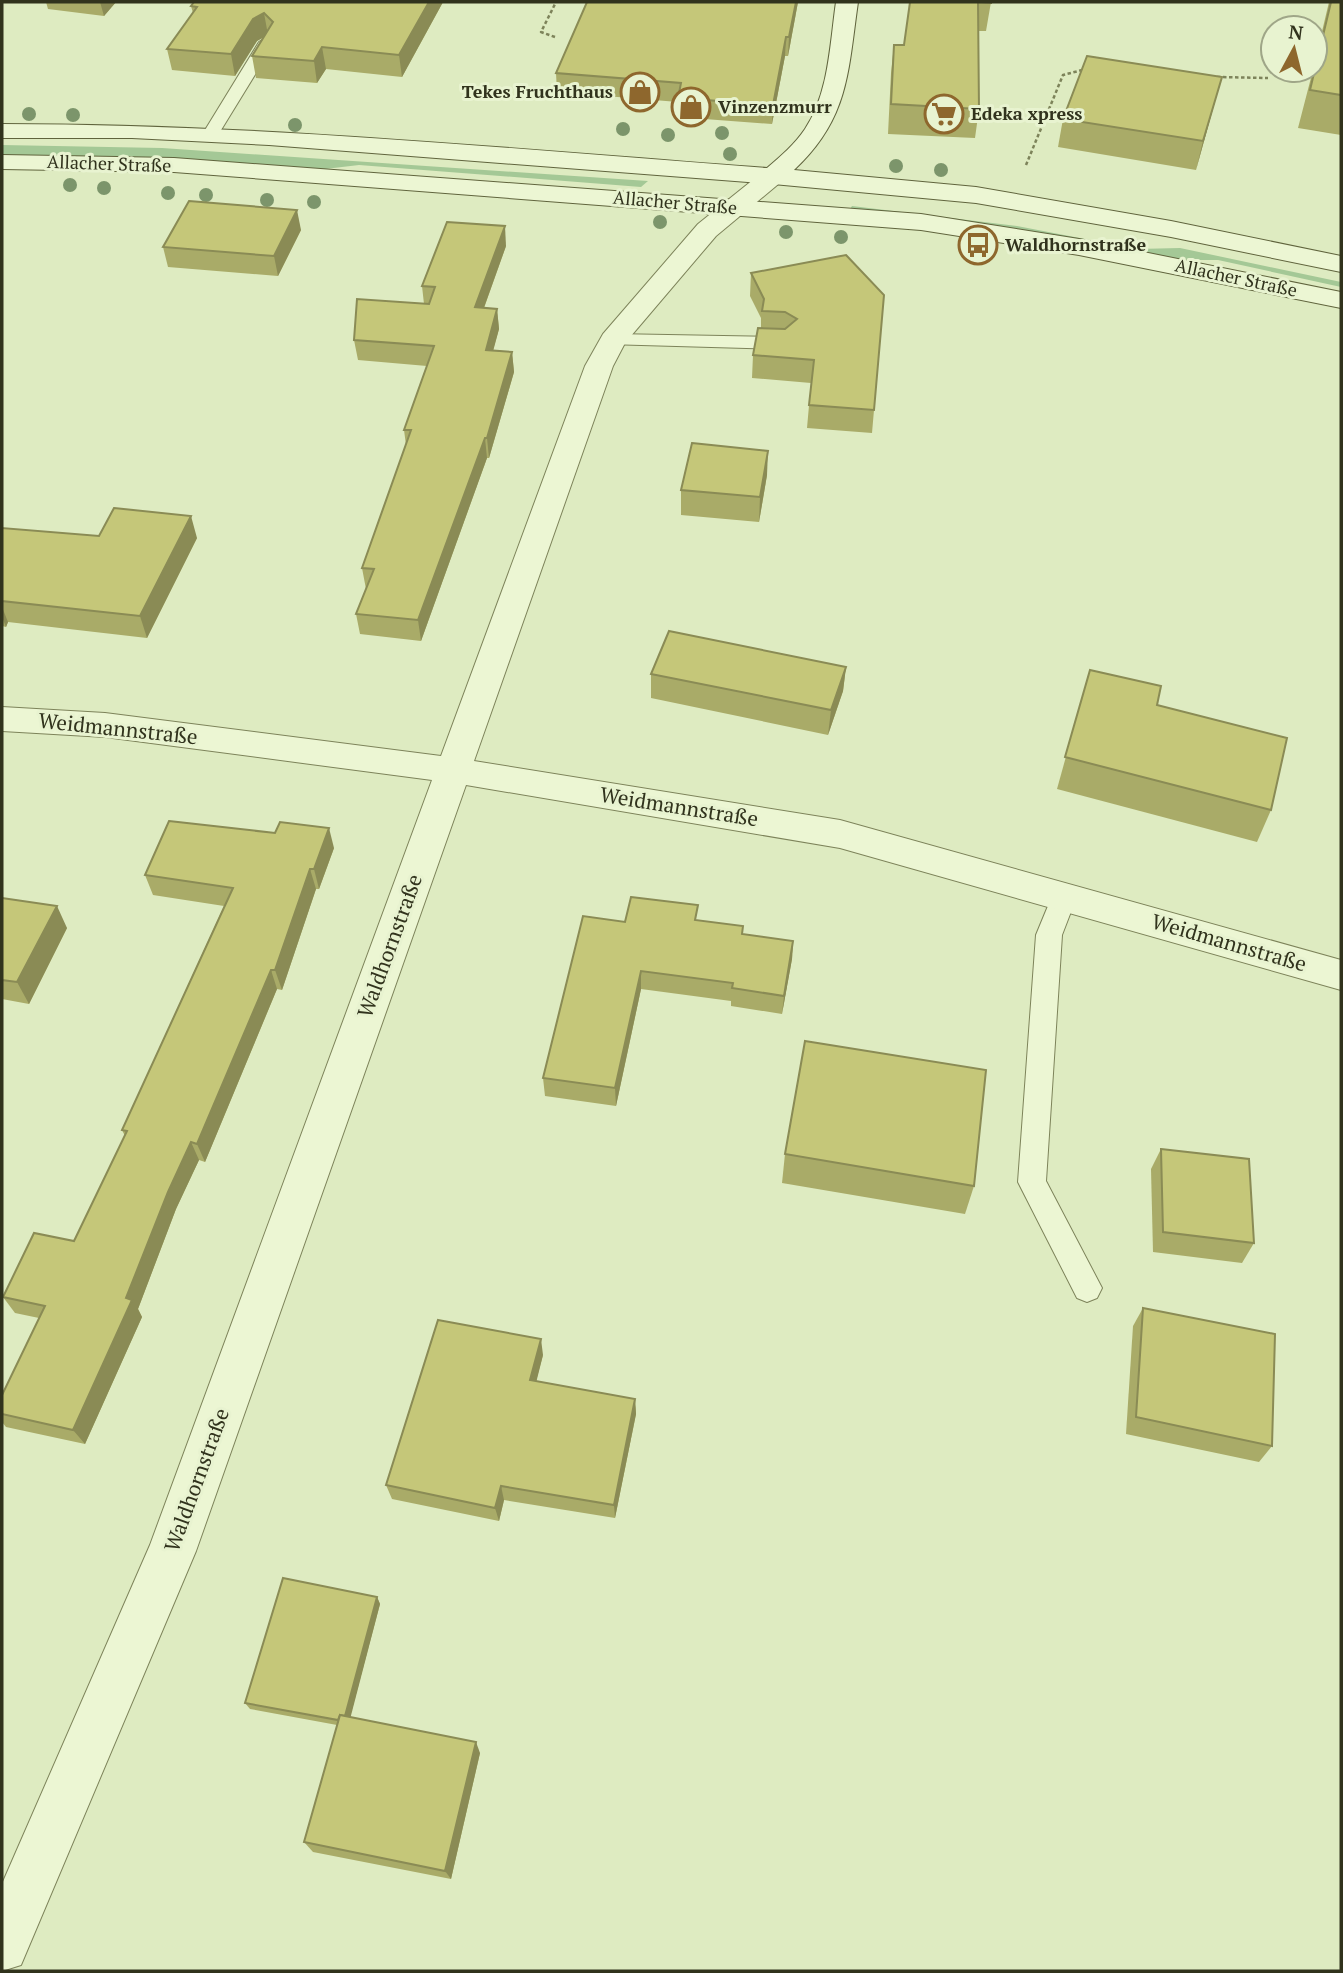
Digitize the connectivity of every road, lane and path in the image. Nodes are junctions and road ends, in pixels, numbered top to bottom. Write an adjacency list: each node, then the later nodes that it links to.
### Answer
1 (556, 2): 3 (path)
2 (847, 2): 11 (street, Waldhornstraße)
3 (555, 37)
4 (267, 42): 9 (lane)
5 (1091, 68): 12 (path)
6 (1208, 77): 7 (path)
7 (1259, 78)
8 (2, 131): 9 (street, Allacher Straße)
9 (210, 135): 11 (street, Allacher Straße)
10 (2, 162): 13 (street, Allacher Straße)
11 (774, 176): 12 (street, Allacher Straße); 13 (street, Waldhornstraße)
12 (1011, 201): 14 (street, Allacher Straße)
13 (732, 208): 15 (street, Allacher Straße); 16 (street, Waldhornstraße)
14 (1341, 264)
15 (1341, 299)
16 (613, 340): 17 (lane); 19 (street, Waldhornstraße)
17 (784, 343)
18 (2, 719): 19 (street, Weidmannstraße)
19 (454, 770): 20 (street, Weidmannstraße); 23 (street, Waldhornstraße)
20 (1064, 897): 21 (street, Weidmannstraße); 22 (lane)
21 (1341, 975)
22 (1087, 1288)
23 (2, 1946)

